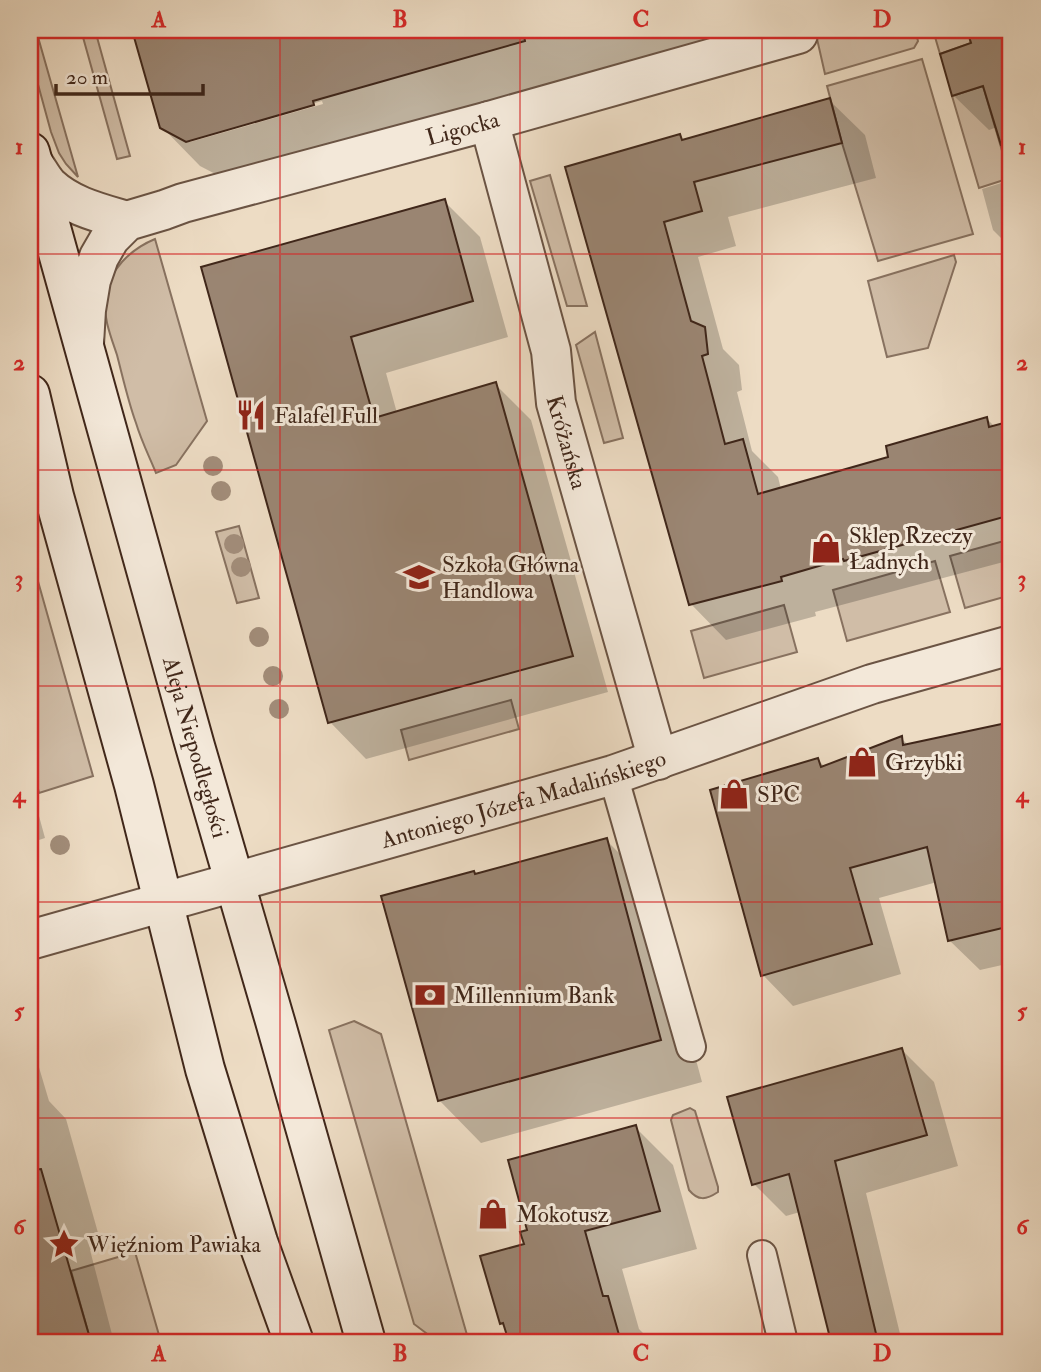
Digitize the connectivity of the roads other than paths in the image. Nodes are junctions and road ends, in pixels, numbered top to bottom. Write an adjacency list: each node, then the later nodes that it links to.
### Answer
1 (798, 34): 2 (street, Ligocka)
2 (489, 121): 4 (street, Ligocka); 8 (street, Króżańska)
3 (31, 157): 4 (street); 5 (street, Aleja Niepodległości)
4 (127, 220): 5 (street)
5 (84, 346): 10 (street, Aleja Niepodległości)
6 (30, 394): 11 (street)
7 (1011, 645): 8 (street, Antoniego Józefa Madalińskiego)
8 (658, 760): 9 (street, Antoniego Józefa Madalińskiego)
9 (613, 775): 10 (street, Antoniego Józefa Madalińskiego); 13 (lane)
10 (234, 882): 11 (street, Antoniego Józefa Madalińskiego); 16 (street, Aleja Niepodległości)
11 (164, 902): 12 (street, Antoniego Józefa Madalińskiego); 15 (street)
12 (30, 940)
13 (691, 1047)
14 (762, 1255): 17 (lane)
15 (295, 1342)
16 (366, 1342)
17 (783, 1342)

